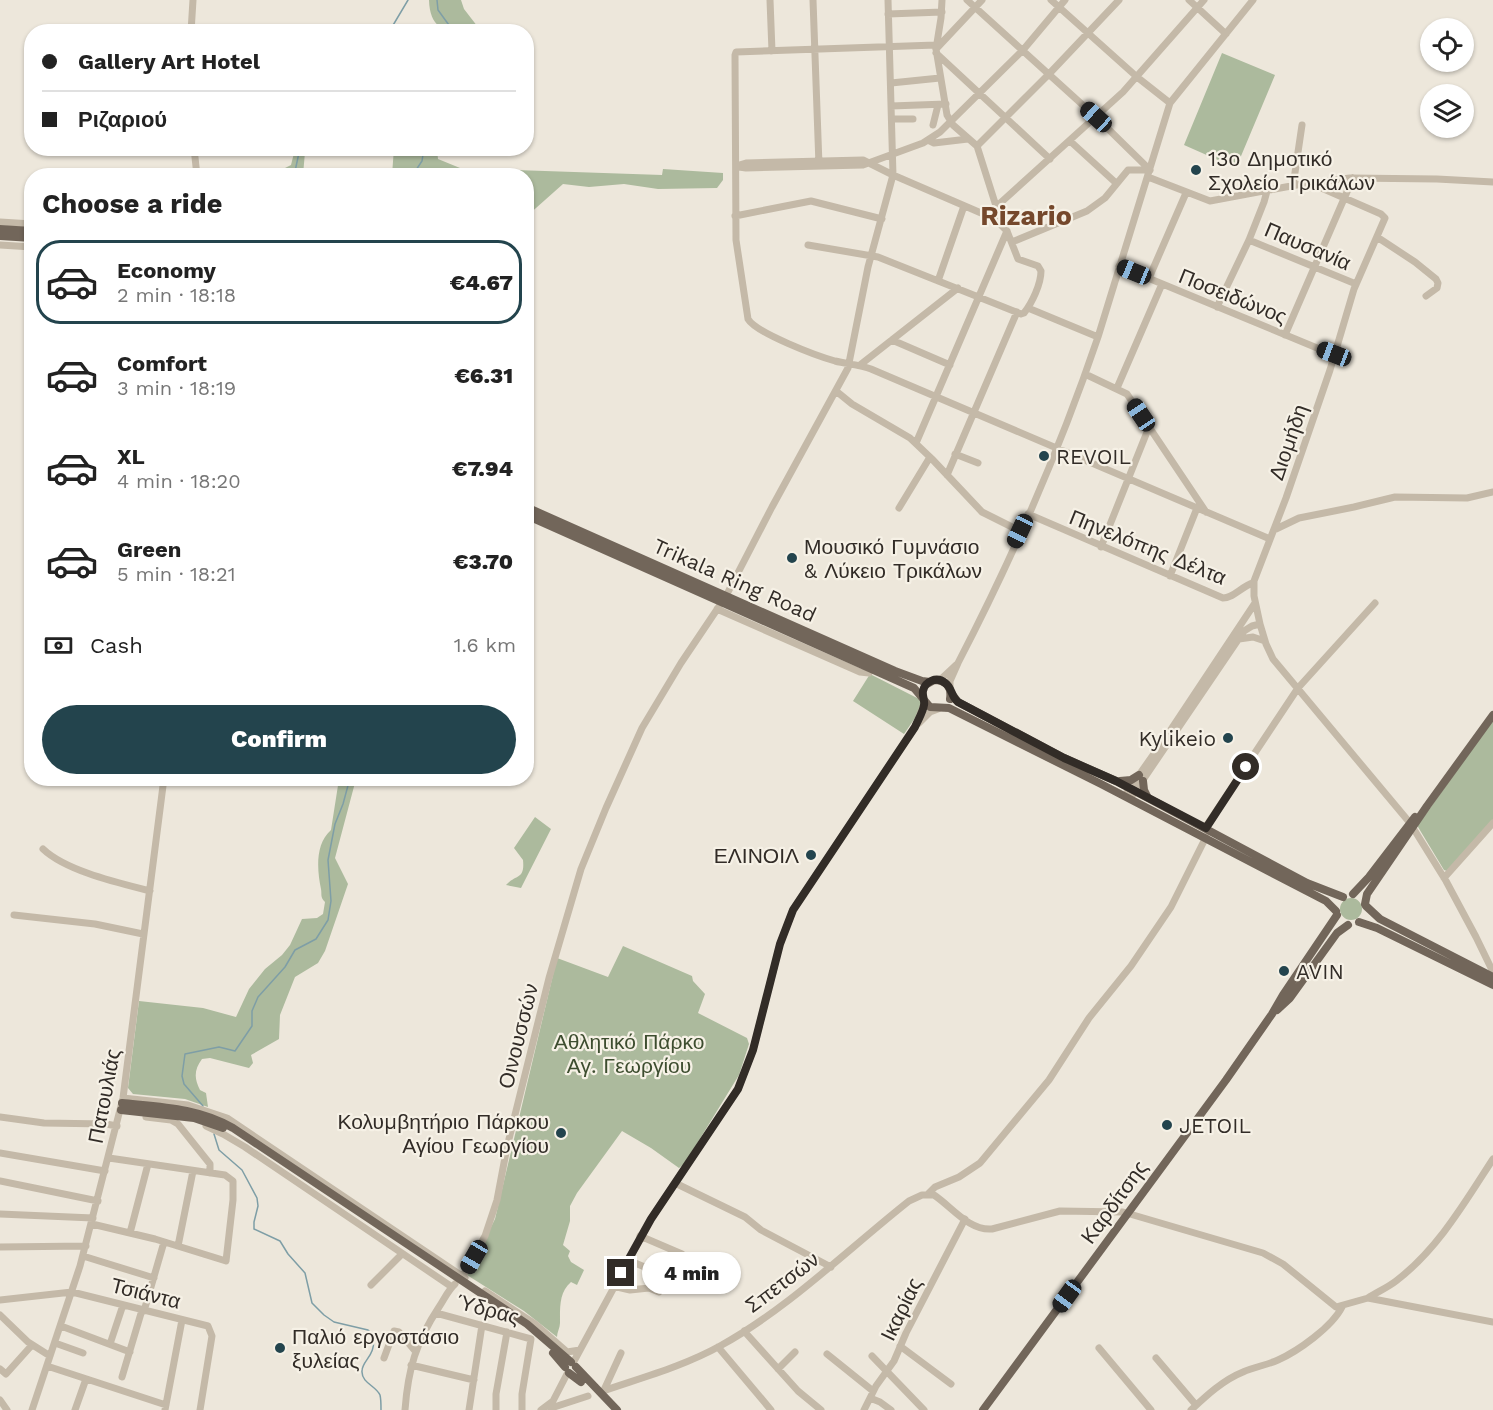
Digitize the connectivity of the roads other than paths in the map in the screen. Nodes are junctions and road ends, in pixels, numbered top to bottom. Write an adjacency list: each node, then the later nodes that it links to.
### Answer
1 (193, 0): 19 (street)
2 (770, 0): 26 (street)
3 (813, 0): 23 (street)
4 (888, 0): 18 (street, Οινουσσών)
5 (942, 0): 17 (street)
6 (968, 0): 14 (street)
7 (982, 0): 14 (street)
8 (1051, 0): 15 (street)
9 (1065, 0): 15 (street)
10 (1119, 0): 20 (street)
11 (1189, 0): 16 (street)
12 (1204, 0): 16 (street)
13 (1253, 0): 21 (street)
14 (975, 7): 24 (street); 25 (street)
15 (1059, 7): 20 (street); 25 (street)
16 (1197, 7): 21 (street); 28 (street)
17 (942, 12): 18 (street); 24 (street)
18 (888, 14): 22 (street, Οινουσσών)
19 (191, 24)
20 (1088, 34): 27 (street); 28 (street)
21 (1227, 34): 32 (street)
22 (889, 46): 23 (street); 24 (street); 30 (street, Οινουσσών)
23 (815, 49): 26 (street); 49 (street)
24 (936, 49): 29 (street); 31 (street)
25 (1023, 50): 27 (street); 31 (street)
26 (772, 51): 50 (street)
27 (1049, 74): 35 (street); 36 (street)
28 (1137, 76): 32 (street); 36 (street)
29 (940, 78): 30 (street); 33 (street)
30 (891, 82): 34 (street, Οινουσσών)
31 (980, 92): 35 (street); 39 (street)
32 (1170, 103): 51 (street)
33 (942, 104): 34 (street); 39 (street); 40 (street)
34 (891, 106): 37 (street, Οινουσσών)
35 (1006, 116): 45 (street); 47 (street)
36 (1096, 117): 44 (street); 51 (street)
37 (892, 119): 38 (street); 46 (street, Οινουσσών)
38 (913, 119)
39 (950, 122): 42 (street); 43 (street)
40 (933, 125)
41 (1302, 125): 57 (street)
42 (968, 139): 43 (street); 45 (street)
43 (928, 140): 46 (street)
44 (1070, 141): 47 (street); 55 (street)
45 (977, 146): 62 (street)
46 (893, 154): 48 (street); 52 (street, Οινουσσών)
47 (1050, 159): 62 (street)
48 (870, 163): 49 (street); 52 (street)
49 (819, 164): 50 (street)
50 (736, 166): 64 (street)
51 (1149, 173): 55 (street); 59 (street); 80 (street)
52 (893, 175): 61 (street); 65 (street, Οινουσσών)
53 (1353, 178): 54 (street); 56 (street); 60 (street)
54 (1493, 182)
55 (1116, 183): 75 (street)
56 (1310, 183): 57 (street); 60 (street)
57 (1293, 186): 58 (street)
58 (1267, 192): 59 (street); 74 (street)
59 (1186, 193): 82 (street)
60 (1345, 198): 72 (street); 81 (street)
61 (964, 206): 63 (street); 83 (street)
62 (996, 206): 63 (street)
63 (987, 215): 70 (street)
64 (735, 216): 65 (street); 96 (street)
65 (882, 219): 79 (street, Οινουσσών)
66 (0, 222): 67 (street)
67 (24, 224)
68 (0, 229): 69 (main road)
69 (24, 230)
70 (1007, 231): 75 (street); 88 (street)
71 (0, 236): 73 (main road)
72 (1377, 237): 85 (street, Διομήδη); 87 (street)
73 (24, 238)
74 (1249, 240): 81 (street, Παυσανία); 89 (street)
75 (1012, 242): 90 (street)
76 (0, 245): 78 (street)
77 (808, 245): 79 (street)
78 (24, 246)
79 (872, 256): 83 (street); 96 (street, Οινουσσών)
80 (1119, 266): 82 (street, Ποσειδώνος); 93 (street)
81 (1315, 267): 85 (street, Παυσανία); 92 (street)
82 (1149, 278): 84 (street, Ποσειδώνος)
83 (938, 280): 86 (street)
84 (1162, 284): 89 (street, Ποσειδώνος); 100 (street)
85 (1356, 284): 95 (street, Διομήδη)
86 (958, 288): 88 (street); 94 (street)
87 (1426, 296)
88 (979, 297): 91 (street); 98 (street)
89 (1217, 307): 92 (street, Ποσειδώνος)
90 (1028, 308): 91 (street); 93 (street)
91 (1017, 312): 103 (street)
92 (1285, 335): 95 (street, Ποσειδώνος)
93 (1098, 337): 99 (street)
94 (892, 340): 97 (street); 98 (street)
95 (1334, 354): 120 (street, Διομήδη)
96 (849, 364): 97 (street); 101 (street, Οινουσσών)
97 (861, 365): 102 (street)
98 (950, 365): 102 (street)
99 (1085, 374): 100 (street); 106 (street)
100 (1117, 388): 104 (street)
101 (836, 391): 105 (street); 125 (street, Οινουσσών)
102 (936, 397): 103 (street); 105 (street)
103 (974, 413): 106 (street); 107 (street)
104 (1149, 427): 111 (street); 116 (street)
105 (916, 443): 108 (street)
106 (1056, 449): 111 (street); 117 (street)
107 (955, 454): 109 (street); 110 (street)
108 (930, 457): 110 (street); 113 (street)
109 (978, 463)
110 (947, 475): 119 (street)
111 (1128, 479): 114 (street); 122 (street)
112 (1493, 492): 120 (street)
113 (899, 508)
114 (1197, 508): 116 (street); 123 (street)
115 (534, 511): 125 (main road, Trikala Ring Road)
116 (1206, 512): 121 (street)
117 (1028, 514): 119 (street); 122 (street, Πηνελόπης Δέλτα)
118 (534, 518): 125 (main road)
119 (1020, 531): 132 (street)
120 (1274, 531): 121 (street, Διομήδη)
121 (1270, 539): 124 (street, Διομήδη)
122 (1101, 547): 123 (street, Πηνελόπης Δέλτα)
123 (1170, 576): 124 (street, Πηνελόπης Δέλτα)
124 (1253, 583): 126 (street)
125 (722, 602): 134 (main road, Trikala Ring Road); 137 (main road); 195 (street, Οινουσσών)
126 (1255, 603): 128 (street); 129 (street)
127 (1375, 603): 135 (street, Σπετσών)
128 (1259, 622): 129 (street); 130 (street); 131 (street)
129 (1242, 624): 141 (street)
130 (1239, 639): 131 (street); 141 (street)
131 (1265, 641): 135 (street)
132 (958, 663): 133 (street); 136 (street)
133 (940, 680): 134 (main road); 136 (main road)
134 (930, 682): 137 (main road)
135 (1299, 688): 148 (street); 149 (street, Σπετσών)
136 (951, 691): 138 (main road); 142 (main road)
137 (924, 700): 138 (main road); 140 (street)
138 (939, 708): 140 (street); 145 (main road)
139 (1493, 715): 148 (main road)
140 (915, 727): 176 (street)
141 (1141, 778): 142 (main road); 144 (street); 146 (main road)
142 (1116, 781): 144 (main road)
143 (163, 786): 152 (street, Πατουλιάς)
144 (1133, 790): 145 (street); 146 (main road)
145 (1127, 798): 149 (main road)
146 (1149, 798): 149 (main road)
147 (1493, 823): 151 (street)
148 (1411, 826): 151 (street); 153 (main road); 155 (main road)
149 (1206, 833): 154 (main road); 156 (main road); 177 (street, Σπετσών)
150 (43, 849): 152 (street)
151 (1444, 879): 161 (street)
152 (150, 891): 160 (street, Πατουλιάς)
153 (1353, 894): 154 (main road); 155 (main road)
154 (1343, 897): 156 (main road)
155 (1365, 905): 158 (main road); 161 (main road)
156 (1336, 913): 159 (main road); 163 (main road, Καρδίτσης)
157 (14, 915): 160 (street)
158 (1359, 922): 159 (main road); 162 (main road)
159 (1346, 926): 163 (main road, Καρδίτσης)
160 (144, 934): 164 (street, Πατουλιάς)
161 (1493, 975)
162 (1493, 985)
163 (1272, 1014): 179 (main road, Καρδίτσης)
164 (121, 1106): 166 (street); 167 (street, Πατουλιάς); 195 (street); 200 (main road); 235 (main road)
165 (0, 1117): 167 (street)
166 (171, 1120): 174 (street); 200 (street)
167 (117, 1126): 169 (street, Πατουλιάς)
168 (0, 1153): 172 (street)
169 (109, 1158): 171 (street); 172 (street, Πατουλιάς)
170 (1493, 1159): 203 (street)
171 (148, 1164): 173 (street); 183 (street)
172 (105, 1171): 178 (street, Πατουλιάς)
173 (193, 1171): 174 (street); 188 (street)
174 (210, 1173): 188 (street)
175 (0, 1181): 178 (street)
176 (675, 1183): 184 (street); 194 (street)
177 (928, 1194): 181 (street); 194 (street, Σπετσών)
178 (98, 1200): 182 (street, Πατουλιάς)
179 (1129, 1213): 181 (street); 206 (street); 266 (main road, Καρδίτσης)
180 (0, 1214): 182 (street)
181 (965, 1219): 219 (street, Ικαρίας)
182 (92, 1221): 183 (street); 187 (street, Πατουλιάς)
183 (130, 1233): 185 (street)
184 (640, 1236): 190 (street); 193 (street)
185 (164, 1242): 188 (street); 196 (street)
186 (384, 1245): 192 (street)
187 (86, 1246): 189 (street); 191 (street, Πατουλιάς)
188 (178, 1246)
189 (0, 1247)
190 (682, 1254)
191 (83, 1256): 196 (street); 201 (street, Πατουλιάς)
192 (400, 1256): 198 (street); 200 (street)
193 (628, 1260): 197 (street); 199 (street)
194 (831, 1267): 214 (street, Σπετσών)
195 (463, 1276): 222 (street)
196 (154, 1278): 207 (street)
197 (673, 1279)
198 (372, 1285)
199 (613, 1286): 202 (street); 222 (street)
200 (453, 1287): 208 (street); 235 (main road)
201 (72, 1292): 204 (street); 205 (street, Τσιάντα); 213 (street, Πατουλιάς)
202 (659, 1292)
203 (1368, 1298): 206 (street); 211 (street)
204 (0, 1300)
205 (123, 1305): 207 (street, Τσιάντα); 217 (street)
206 (1342, 1307): 247 (street)
207 (143, 1310): 210 (street, Τσιάντα); 223 (street)
208 (436, 1312): 212 (street, Ύδρας); 224 (street)
209 (0, 1315): 218 (street)
210 (182, 1320): 249 (street); 254 (street, Τσιάντα)
211 (1493, 1322)
212 (482, 1325): 215 (street, Ύδρας); 241 (street)
213 (61, 1326): 216 (street, Πατουλιάς); 217 (street)
214 (744, 1330): 220 (street, Σπετσών); 237 (street)
215 (507, 1332): 257 (street); 258 (street, Ύδρας)
216 (55, 1343): 226 (street); 229 (street, Πατουλιάς)
217 (110, 1344): 223 (street)
218 (32, 1345): 229 (street); 236 (street)
219 (900, 1346): 238 (street, Ικαρίας); 242 (street)
220 (718, 1347): 243 (street, Σπετσών); 261 (street)
221 (1099, 1348): 267 (street)
222 (580, 1350): 235 (street)
223 (130, 1352): 239 (street)
224 (416, 1352): 231 (street); 233 (street)
225 (795, 1352): 237 (street)
226 (83, 1353)
227 (621, 1353): 243 (street)
228 (827, 1354): 244 (street)
229 (50, 1356): 234 (street, Πατουλιάς)
230 (872, 1356): 238 (street)
231 (384, 1358)
232 (1156, 1358): 247 (street)
233 (411, 1365): 241 (street); 255 (street)
234 (47, 1366): 240 (street); 252 (street, Πατουλιάς)
235 (570, 1367): 243 (main road); 250 (street); 259 (main road)
236 (0, 1368)
237 (778, 1369): 262 (street)
238 (888, 1371): 244 (street, Ικαρίας); 265 (street)
239 (122, 1377)
240 (86, 1379): 248 (street); 249 (street)
241 (474, 1380): 256 (street)
242 (951, 1384)
243 (602, 1391): 260 (main road)
244 (872, 1394): 263 (street, Ικαρίας); 264 (street)
245 (588, 1396): 250 (street)
246 (0, 1400): 251 (street)
247 (1193, 1407)
248 (76, 1408): 253 (street)
249 (167, 1408)
250 (548, 1408)
251 (7, 1410)
252 (32, 1410)
253 (85, 1410)
254 (200, 1410)
255 (405, 1410)
256 (469, 1410)
257 (496, 1410)
258 (522, 1410)
259 (610, 1410)
260 (617, 1410)
261 (771, 1410)
262 (821, 1410)
263 (864, 1410)
264 (891, 1410)
265 (924, 1410)
266 (983, 1410)
267 (1151, 1410)

